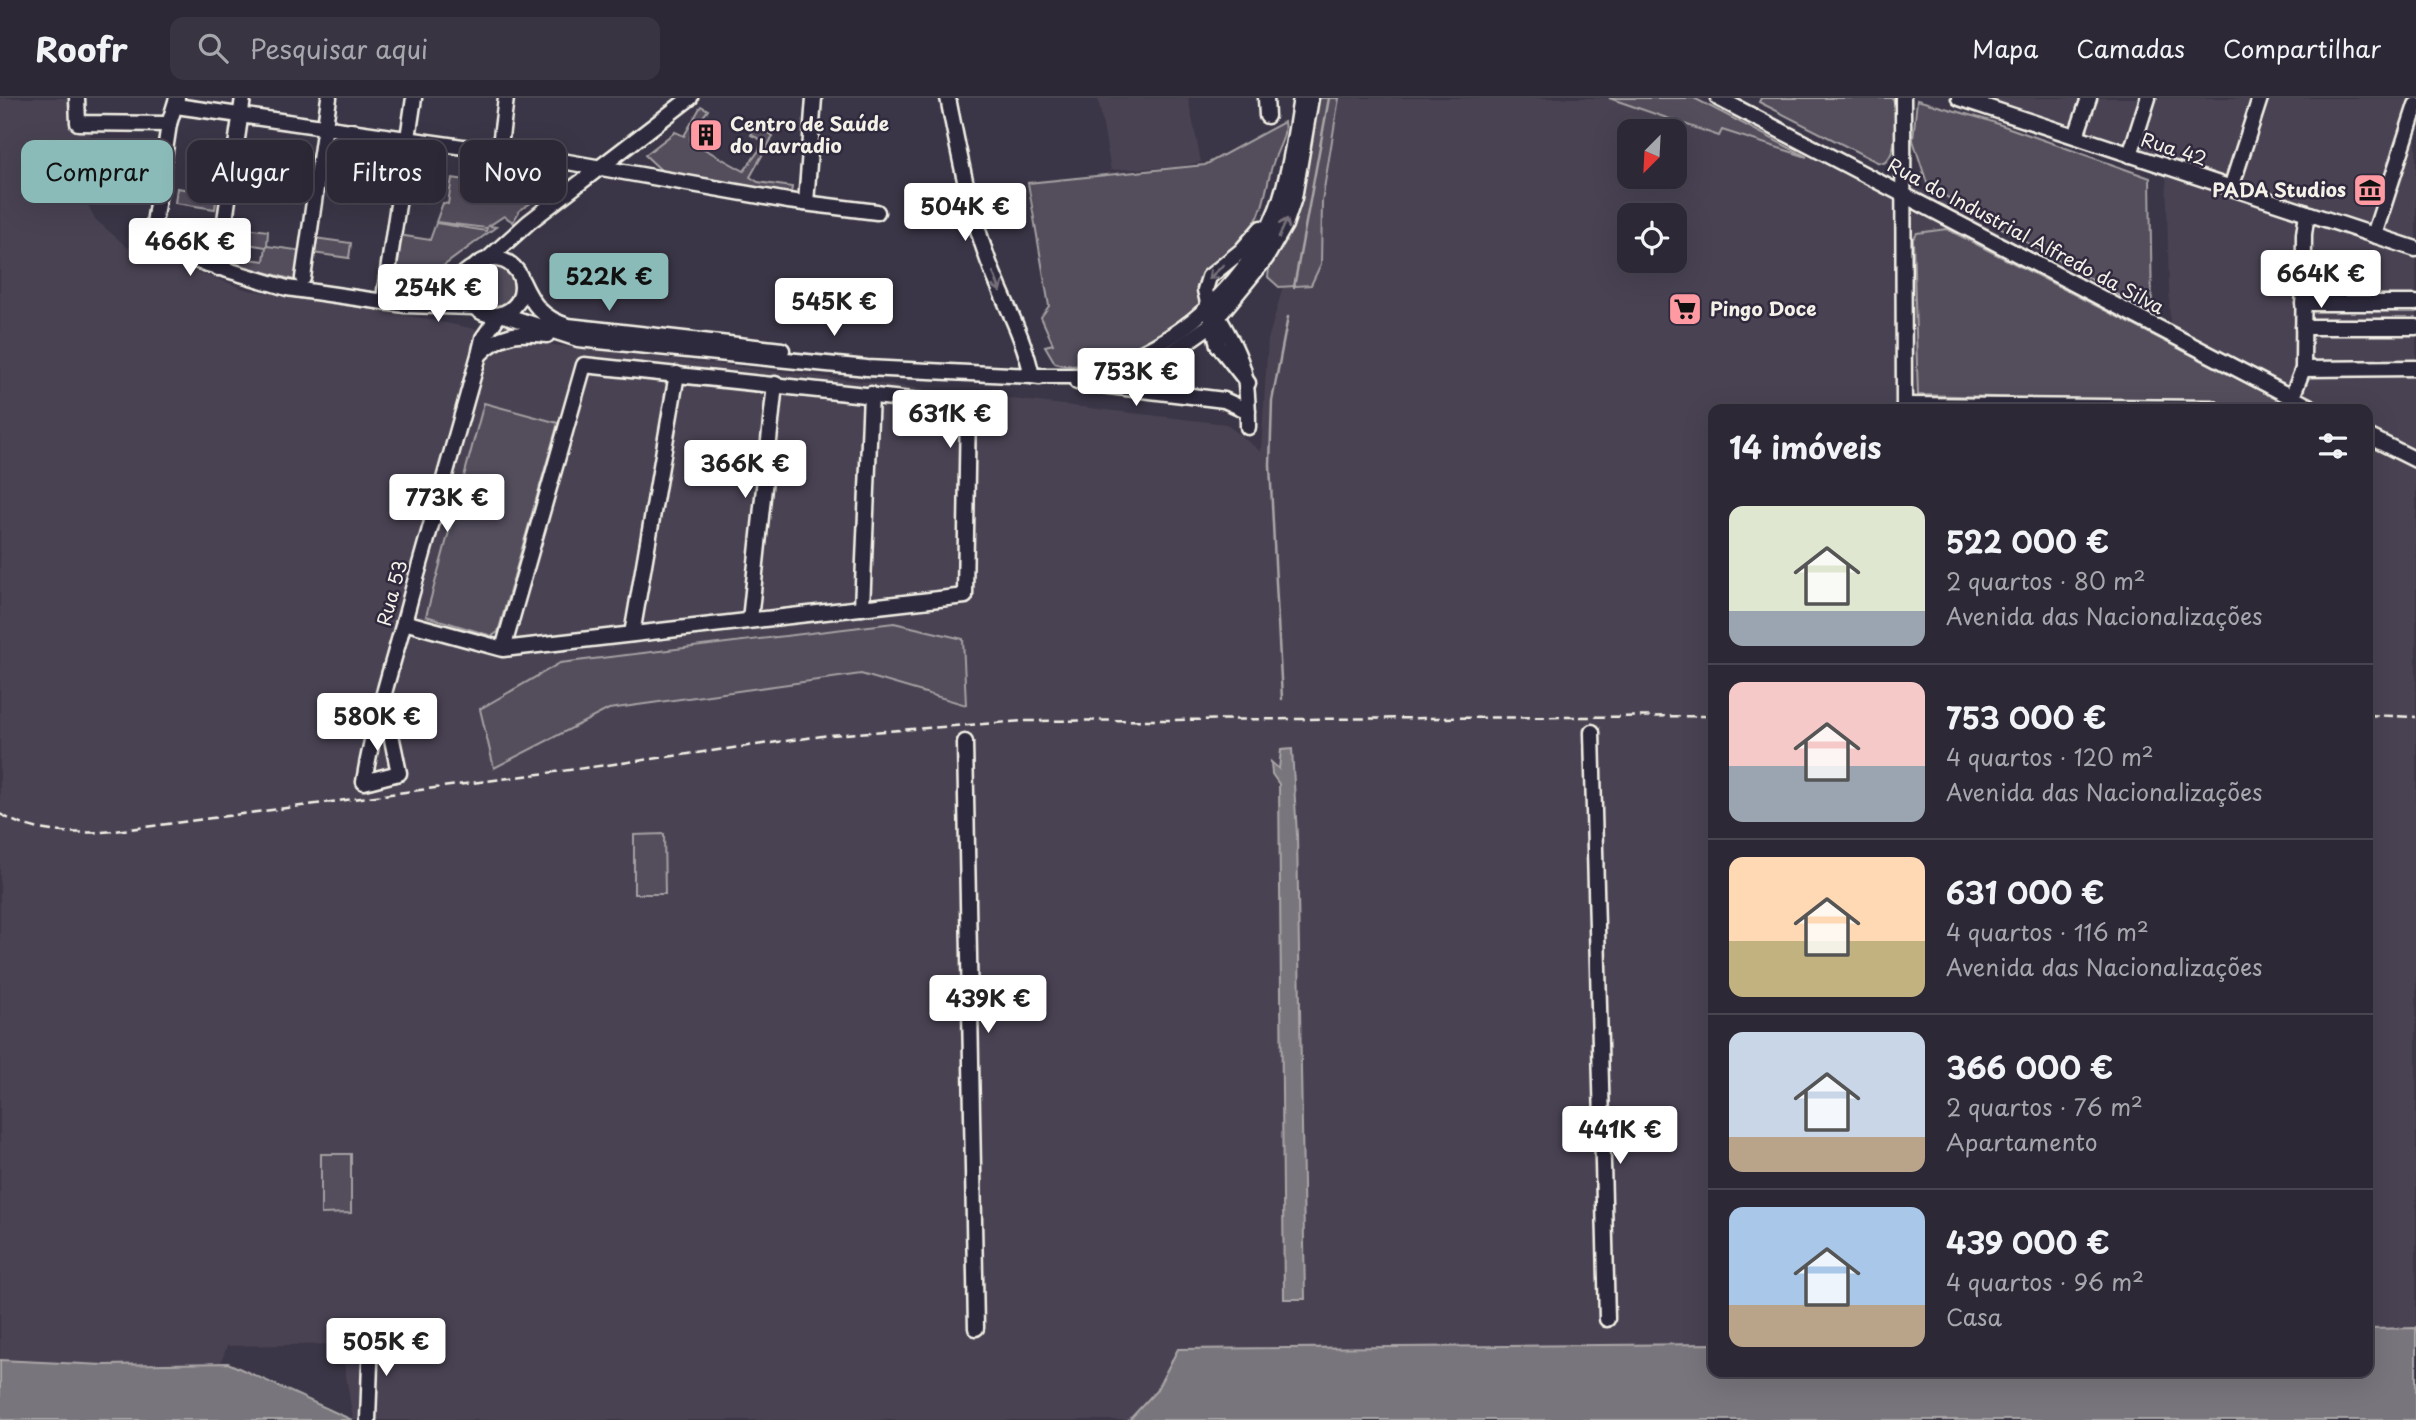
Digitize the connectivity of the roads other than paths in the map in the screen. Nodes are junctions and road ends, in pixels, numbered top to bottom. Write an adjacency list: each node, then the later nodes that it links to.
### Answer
1 (77, 98): 22 (street)
2 (243, 98): 20 (street)
3 (330, 98): 23 (street)
4 (414, 98): 25 (street)
5 (506, 98): 26 (street)
6 (690, 98): 30 (street)
7 (814, 98): 33 (street)
8 (948, 98): 60 (street, one-way to 60)
9 (1265, 98): 21 (street)
10 (1301, 98): 50 (street, one-way to 50)
11 (1311, 98): 50 (street, one-way to 11)
12 (1718, 98): 32 (street, Rua do Industrial Alfredo da Silva)
13 (1903, 98): 32 (street)
14 (1959, 98): 24 (street, Rua 42)
15 (2089, 98): 24 (street)
16 (2148, 98): 28 (street)
17 (2260, 98): 31 (street)
18 (176, 102): 20 (street); 22 (street)
19 (2416, 105): 37 (street)
20 (240, 115): 23 (street); 40 (street)
21 (1267, 116)
22 (169, 124): 40 (street)
23 (325, 127): 25 (street); 43 (street)
24 (2076, 136): 28 (street, Rua 42)
25 (408, 139): 27 (street); 44 (street)
26 (501, 140)
27 (460, 147)
28 (2130, 155): 31 (street, Rua 42)
29 (566, 165): 30 (street)
30 (598, 170): 33 (street); 36 (street)
31 (2231, 188): 35 (street, Rua 42)
32 (1902, 192): 63 (street, Rua do Industrial Alfredo da Silva); 64 (street)
33 (806, 204): 34 (street)
34 (877, 212)
35 (2307, 213): 37 (street, Rua 42); 45 (street)
36 (529, 222): 39 (street); 42 (street)
37 (2374, 235): 38 (street, Rua 42)
38 (2416, 249)
39 (488, 259): 41 (street); 42 (street)
40 (218, 268): 47 (street)
41 (472, 268): 47 (street); 48 (street)
42 (521, 277): 49 (street); 58 (street)
43 (303, 278)
44 (385, 291)
45 (2303, 303): 46 (street); 51 (street)
46 (2416, 303)
47 (405, 305): 48 (street)
48 (475, 308): 49 (street); 54 (street, Rua 53)
49 (500, 314): 53 (street); 54 (street, Rua 53)
50 (1213, 317): 60 (street); 66 (street)
51 (2303, 327): 52 (street); 57 (street)
52 (2416, 327)
53 (566, 337): 55 (street); 58 (street)
54 (483, 338): 55 (street, Rua 53)
55 (479, 355): 72 (street, Rua 53)
56 (2416, 368): 57 (street)
57 (2303, 369): 63 (street)
58 (968, 373): 60 (street)
59 (677, 374): 61 (street); 73 (street); 74 (street)
60 (1032, 376): 66 (street)
61 (775, 384): 62 (street); 71 (street)
62 (871, 394): 70 (street); 70 (street)
63 (2292, 397): 65 (street, Rua do Industrial Alfredo da Silva)
64 (1904, 404)
65 (2305, 404)
66 (1248, 411): 67 (street)
67 (1248, 427)
68 (2373, 438): 69 (street)
69 (2416, 460)
70 (862, 608): 71 (street)
71 (750, 620): 73 (street)
72 (404, 621): 74 (street); 75 (street, Rua 53)
73 (632, 634): 74 (street)
74 (503, 649)
75 (383, 696): 75 (street, Rua 53)
76 (1592, 732): 78 (street)
77 (965, 742): 79 (street)
78 (1606, 1319)
79 (976, 1328)
80 (371, 1336): 81 (street)
81 (368, 1420)

